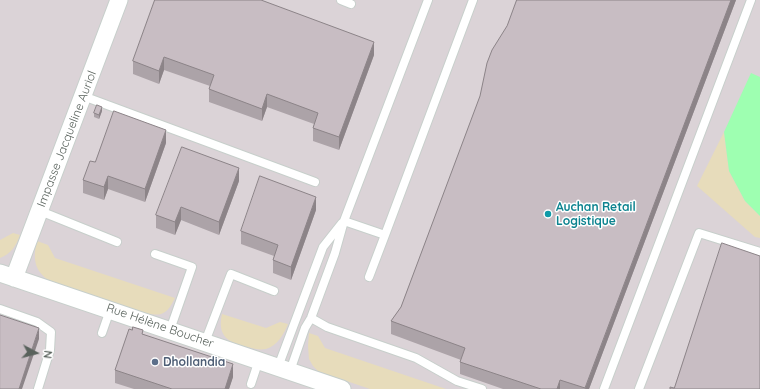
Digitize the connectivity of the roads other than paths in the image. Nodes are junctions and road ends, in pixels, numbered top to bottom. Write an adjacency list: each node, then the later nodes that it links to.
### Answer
1 (119, 0): 7 (street, Impasse Jacqueline Auriol)
2 (341, 0): 6 (lane)
3 (428, 0): 10 (lane)
4 (473, 0): 11 (lane)
5 (751, 0): 30 (lane)
6 (351, 4)
7 (83, 96): 8 (lane); 9 (street, Impasse Jacqueline Auriol)
8 (315, 182)
9 (40, 211): 12 (lane); 15 (street, Impasse Jacqueline Auriol)
10 (344, 221): 11 (lane); 20 (lane); 25 (lane)
11 (385, 234): 16 (lane)
12 (117, 242)
13 (760, 252): 31 (lane)
14 (155, 254): 21 (lane)
15 (7, 276): 19 (street, Rue Hélène Boucher)
16 (369, 277)
17 (274, 291): 23 (lane)
18 (0, 309): 28 (lane)
19 (110, 310): 21 (street, Rue Hélène Boucher); 22 (lane)
20 (310, 318): 25 (lane); 29 (lane)
21 (170, 330): 23 (street, Rue Hélène Boucher)
22 (102, 333)
23 (205, 342): 24 (street, Rue Hélène Boucher)
24 (259, 360): 25 (street, Rue Hélène Boucher); 26 (lane)
25 (284, 369): 27 (street, Rue Hélène Boucher)
26 (252, 384)
27 (338, 388)
28 (38, 389)
29 (482, 389)
30 (604, 389)
31 (639, 389)

